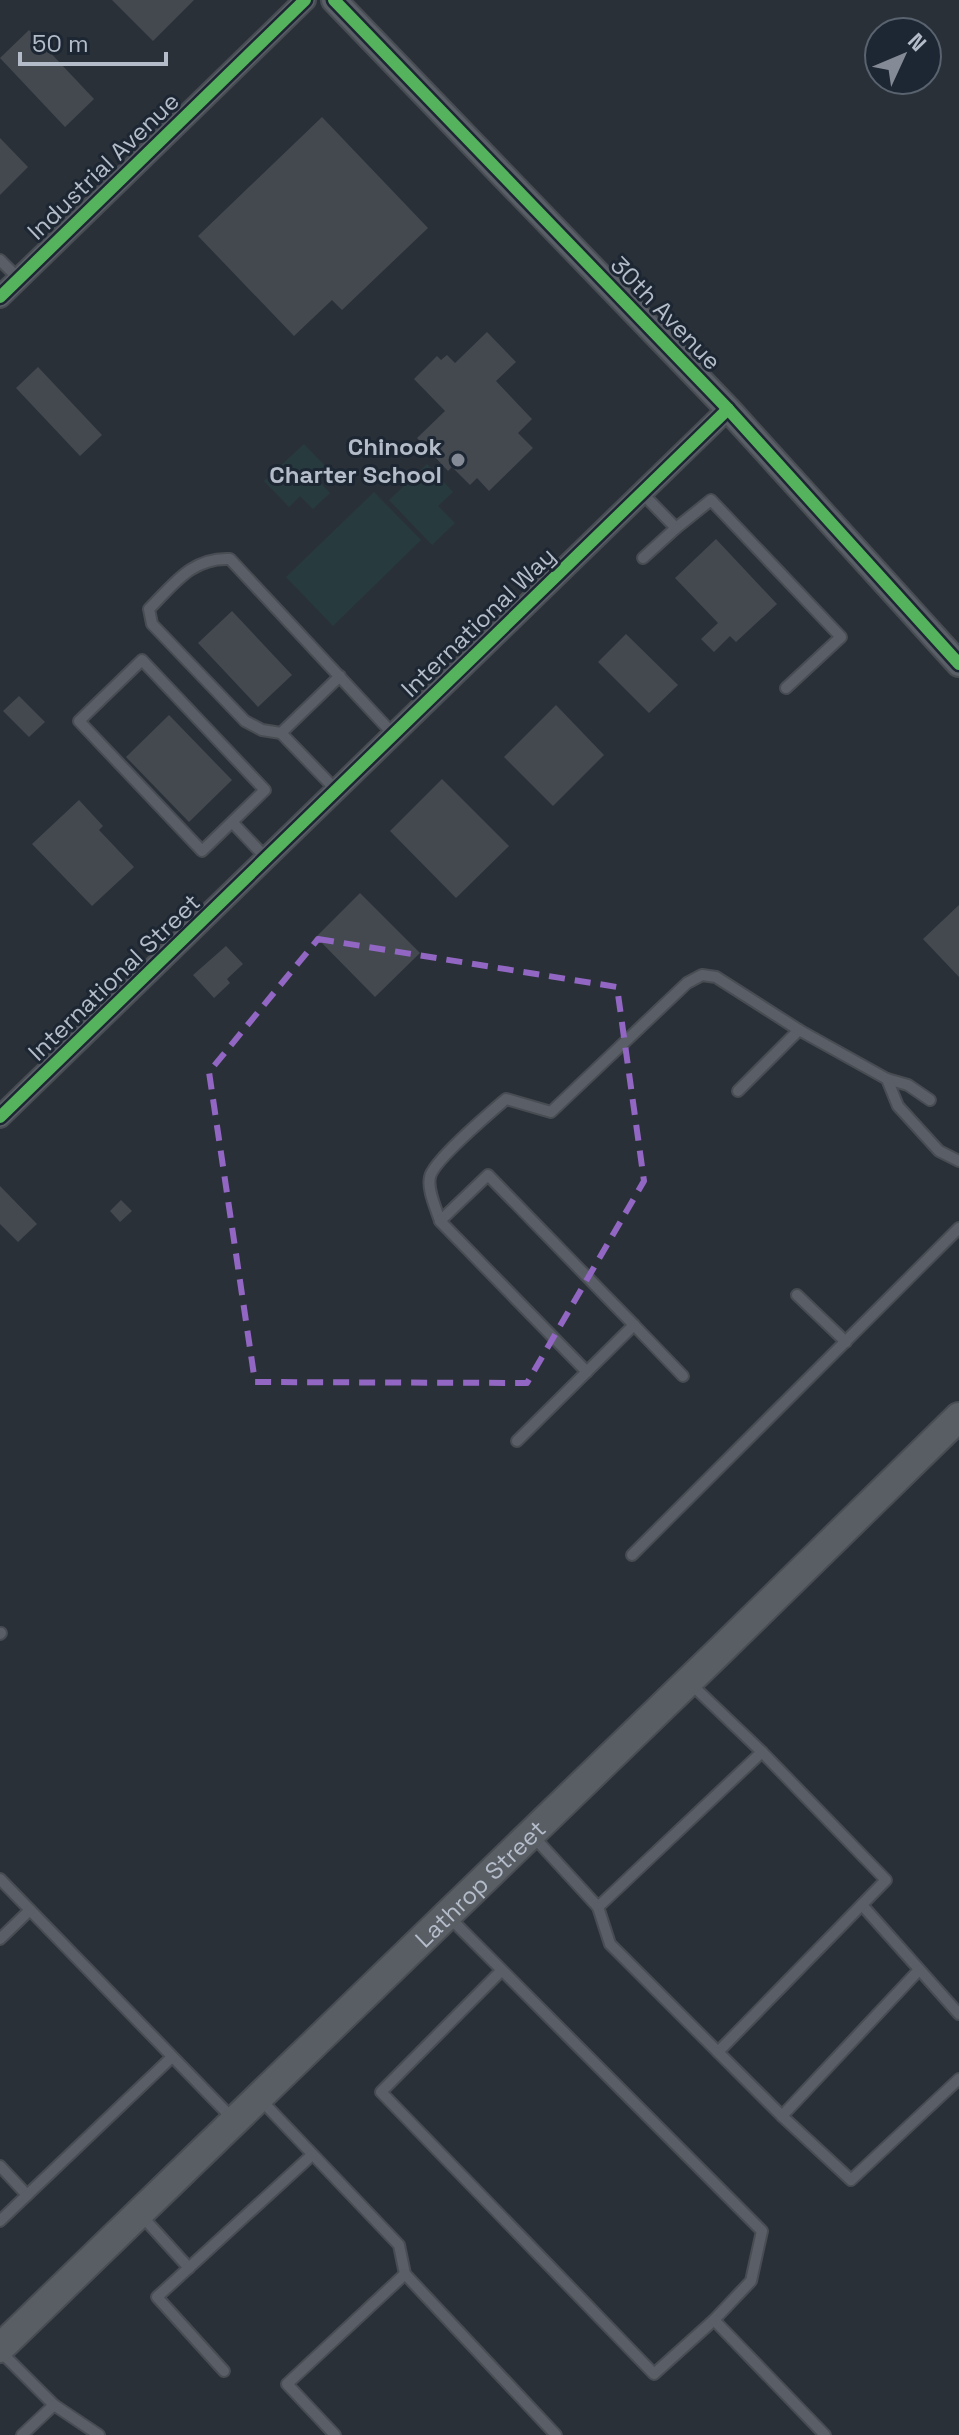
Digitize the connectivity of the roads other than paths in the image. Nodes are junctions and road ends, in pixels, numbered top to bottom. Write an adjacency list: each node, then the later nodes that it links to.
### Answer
1 (305, 0): 4 (street, Industrial Avenue)
2 (334, 0): 6 (street, 30th Avenue)
3 (0, 260): 4 (lane)
4 (19, 279): 5 (street, Industrial Avenue)
5 (0, 297)
6 (728, 409): 7 (street, International Way); 10 (street, 30th Avenue)
7 (642, 493): 8 (lane); 14 (street, International Way)
8 (676, 528): 9 (lane); 12 (lane)
9 (643, 558)
10 (959, 664)
11 (340, 676): 13 (lane); 13 (lane); 14 (lane)
12 (786, 688)
13 (281, 733): 15 (lane)
14 (394, 735): 15 (street, International Way)
15 (337, 791): 17 (street, International Way)
16 (232, 822): 16 (lane); 17 (lane)
17 (263, 863): 22 (street, International Street)
18 (799, 1030): 19 (lane); 20 (lane); 24 (lane)
19 (887, 1079): 21 (lane); 23 (lane)
20 (738, 1091)
21 (930, 1100)
22 (0, 1117)
23 (959, 1161)
24 (440, 1221): 27 (lane); 29 (lane)
25 (959, 1228): 28 (lane)
26 (797, 1295): 28 (lane)
27 (634, 1325): 29 (lane); 30 (lane)
28 (846, 1342): 33 (lane)
29 (587, 1372): 32 (lane)
30 (683, 1376)
31 (952, 1428): 34 (main road, Lathrop Street)
32 (517, 1441)
33 (632, 1555)
34 (689, 1682): 35 (lane); 36 (main road, Lathrop Street)
35 (762, 1752): 38 (lane); 39 (lane)
36 (531, 1833): 39 (lane); 41 (main road, Lathrop Street)
37 (0, 1879): 40 (lane)
38 (862, 1905): 43 (lane); 46 (lane)
39 (598, 1907): 46 (lane)
40 (30, 1910): 42 (lane); 47 (lane)
41 (446, 1915): 44 (lane); 49 (main road, Lathrop Street)
42 (0, 1939)
43 (919, 1970): 45 (lane); 50 (lane)
44 (501, 1971): 59 (lane); 59 (lane)
45 (959, 2014)
46 (718, 2052): 50 (lane)
47 (172, 2057): 51 (lane); 54 (lane)
48 (959, 2079): 50 (lane)
49 (259, 2097): 51 (main road, Lathrop Street); 52 (lane)
50 (782, 2116)
51 (234, 2121): 55 (main road, Lathrop Street)
52 (312, 2155): 57 (lane); 58 (lane)
53 (0, 2166): 54 (lane)
54 (27, 2195): 56 (lane)
55 (139, 2213): 57 (lane); 60 (main road, Lathrop Street)
56 (0, 2221)
57 (189, 2268): 61 (lane)
58 (405, 2274): 65 (lane); 66 (lane)
59 (714, 2320): 67 (lane)
60 (0, 2350): 62 (lane)
61 (224, 2371)
62 (54, 2405): 63 (lane); 64 (lane)
63 (22, 2435)
64 (99, 2435)
65 (335, 2435)
66 (556, 2435)
67 (825, 2435)

